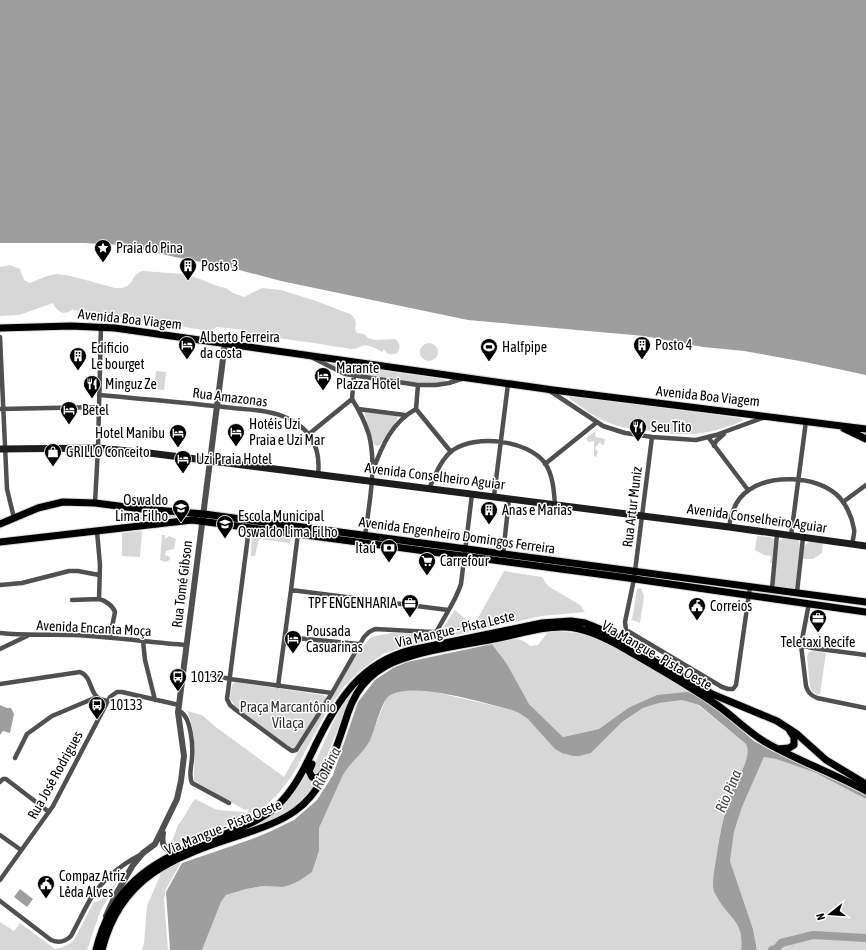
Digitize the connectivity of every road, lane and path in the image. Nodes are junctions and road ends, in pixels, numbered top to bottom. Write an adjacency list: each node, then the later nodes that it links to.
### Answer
1 (101, 327): 2 (main road, Avenida Boa Viagem); 4 (main road, Avenida Boa Viagem); 11 (street)
2 (0, 328)
3 (0, 337): 16 (street)
4 (225, 343): 5 (main road, Avenida Boa Viagem); 13 (street, Rua Tomé Gibson)
5 (305, 354): 6 (street, Avenida Boa Viagem); 7 (main road, Avenida Boa Viagem)
6 (354, 375): 9 (street, Avenida Boa Viagem); 12 (street)
7 (466, 378): 8 (main road, Avenida Boa Viagem); 9 (street, Avenida Boa Viagem)
8 (508, 384): 10 (main road, Avenida Boa Viagem); 30 (street)
9 (418, 385): 15 (street)
10 (546, 389): 19 (main road, Avenida Boa Viagem); 21 (street, Avenida Boa Viagem)
11 (99, 395): 13 (street, Rua Amazonas); 14 (street)
12 (352, 398): 17 (street); 25 (street)
13 (218, 406): 25 (street, Rua Amazonas); 36 (street, Rua Tomé Gibson)
14 (99, 407): 16 (street); 33 (street)
15 (416, 408): 18 (street); 35 (street)
16 (2, 409): 34 (street)
17 (358, 409): 18 (street); 29 (street)
18 (405, 415): 32 (street)
19 (768, 416): 20 (main road, Avenida Boa Viagem); 24 (street, Avenida Boa Viagem)
20 (806, 421): 22 (main road, Avenida Boa Viagem); 40 (street)
21 (596, 423): 26 (street, Avenida Boa Viagem); 37 (street)
22 (838, 425): 23 (main road, Avenida Boa Viagem); 28 (main road)
23 (866, 429)
24 (727, 431): 27 (street, Avenida Boa Viagem); 31 (street)
25 (309, 434): 39 (street)
26 (652, 437): 27 (street, Avenida Boa Viagem); 51 (street, Rua Artur Muniz)
27 (708, 437): 31 (street)
28 (866, 439)
29 (370, 442): 32 (street); 38 (street)
30 (501, 442): 35 (street); 37 (street); 46 (street)
31 (714, 446): 44 (street)
32 (382, 447): 38 (street)
33 (98, 448): 34 (main road, Avenida Conselheiro Aguiar); 36 (main road, Avenida Conselheiro Aguiar); 49 (street)
34 (3, 449): 52 (street)
35 (451, 452): 43 (street)
36 (211, 461): 39 (main road, Avenida Conselheiro Aguiar); 53 (street, Rua Tomé Gibson)
37 (545, 464): 50 (street)
38 (372, 472): 41 (street)
39 (318, 475): 41 (main road, Avenida Conselheiro Aguiar)
40 (798, 480): 44 (street); 48 (street); 61 (street)
41 (372, 482): 43 (main road, Avenida Conselheiro Aguiar); 60 (street)
42 (866, 485): 48 (street)
43 (429, 489): 45 (main road, Avenida Conselheiro Aguiar)
44 (748, 490): 55 (street)
45 (472, 494): 46 (main road, Avenida Conselheiro Aguiar); 66 (street)
46 (494, 496): 47 (main road, Avenida Conselheiro Aguiar)
47 (510, 499): 50 (main road, Avenida Conselheiro Aguiar); 67 (street)
48 (843, 502): 64 (street)
49 (94, 503): 52 (main road, Avenida Engenheiro Domingos Ferreira); 53 (main road, Avenida Engenheiro Domingos Ferreira)
50 (555, 505): 51 (main road, Avenida Conselheiro Aguiar)
51 (642, 516): 55 (main road, Avenida Conselheiro Aguiar); 68 (street, Rua Artur Muniz)
52 (14, 518): 54 (main road, Avenida Engenheiro Domingos Ferreira)
53 (203, 518): 56 (main road, Avenida Engenheiro Domingos Ferreira); 57 (main road, Avenida Engenheiro Domingos Ferreira); 58 (main road, Avenida Engenheiro Domingos Ferreira); 88 (street, Rua Tomé Gibson)
54 (0, 524)
55 (729, 527): 59 (main road, Avenida Conselheiro Aguiar)
56 (249, 528): 58 (main road, Avenida Engenheiro Domingos Ferreira); 95 (street)
57 (97, 531): 63 (main road, Avenida Engenheiro Domingos Ferreira); 69 (street)
58 (298, 531): 60 (main road, Avenida Engenheiro Domingos Ferreira); 66 (main road, Avenida Engenheiro Domingos Ferreira); 73 (street)
59 (778, 534): 61 (main road, Avenida Conselheiro Aguiar); 72 (street)
60 (365, 536): 66 (main road, Avenida Engenheiro Domingos Ferreira)
61 (791, 536): 62 (main road, Avenida Conselheiro Aguiar)
62 (803, 538): 64 (main road, Avenida Conselheiro Aguiar); 74 (street)
63 (0, 542)
64 (852, 544): 65 (main road, Avenida Conselheiro Aguiar)
65 (866, 546)
66 (465, 553): 67 (main road, Avenida Engenheiro Domingos Ferreira); 68 (main road, Avenida Engenheiro Domingos Ferreira); 80 (street)
67 (503, 555): 68 (main road, Avenida Engenheiro Domingos Ferreira)
68 (634, 575): 71 (main road, Avenida Engenheiro Domingos Ferreira); 75 (main road, Avenida Engenheiro Domingos Ferreira); 75 (street, Rua Artur Muniz)
69 (99, 576): 70 (street); 76 (street)
70 (0, 585)
71 (750, 587): 72 (main road, Avenida Engenheiro Domingos Ferreira); 75 (street)
72 (772, 589): 74 (main road, Avenida Engenheiro Domingos Ferreira)
73 (291, 590): 80 (street); 85 (street)
74 (797, 592): 78 (main road, Avenida Engenheiro Domingos Ferreira)
75 (749, 595): 79 (main road, Avenida Engenheiro Domingos Ferreira)
76 (99, 599): 77 (street); 84 (street)
77 (72, 600)
78 (866, 602)
79 (809, 603): 81 (main road, Avenida Engenheiro Domingos Ferreira); 89 (street)
80 (448, 610): 87 (street)
81 (866, 612)
82 (0, 633): 83 (street, Avenida Encanta Moça)
83 (28, 636): 84 (street, Avenida Encanta Moça); 91 (street)
84 (110, 637): 86 (street, Avenida Encanta Moça)
85 (285, 637): 87 (street); 97 (street)
86 (144, 641): 88 (street, Avenida Encanta Moça); 101 (street)
87 (359, 644): 98 (street)
88 (187, 645): 104 (street, Rua Tomé Gibson)
89 (802, 645): 90 (street); 93 (street)
90 (812, 648): 92 (street); 93 (street)
91 (0, 649)
92 (866, 655)
93 (803, 657): 103 (street)
94 (212, 675): 95 (street)
95 (230, 679): 97 (street); 98 (street)
96 (0, 684): 99 (street)
97 (278, 686): 98 (street)
98 (332, 694)
99 (97, 697): 100 (street); 108 (street)
100 (108, 699): 101 (street); 113 (street, Rua José Rodrigues)
101 (155, 700): 104 (street)
102 (340, 702): 105 (main road, Via Mangue - Pista Leste); 106 (main road); 117 (main road, Via Mangue - Pista Leste)
103 (866, 708)
104 (179, 709): 112 (street); 114 (street, Rua Tomé Gibson)
105 (789, 728): 107 (main road); 110 (main road, Via Mangue - Pista Leste)
106 (337, 743): 107 (main road, Via Mangue - Pista Oeste); 117 (main road, Via Mangue - Pista Oeste)
107 (778, 748): 111 (main road, Via Mangue - Pista Oeste)
108 (15, 758)
109 (0, 782): 113 (street)
110 (866, 784)
111 (866, 791)
112 (229, 803)
113 (49, 812): 116 (street, Rua José Rodrigues)
114 (164, 826): 117 (street, Rua Tomé Gibson); 118 (street, Rua Tomé Gibson)
115 (0, 835): 116 (street)
116 (21, 850): 119 (street, Rua José Rodrigues)
117 (181, 852): 121 (main road, Via Mangue - Pista Leste); 123 (main road, Via Mangue - Pista Oeste)
118 (143, 853): 120 (street); 121 (street, Rua Tomé Gibson)
119 (0, 880)
120 (0, 902)
121 (98, 942): 122 (main road, Via Mangue - Pista Leste)
122 (96, 950)
123 (102, 950)

